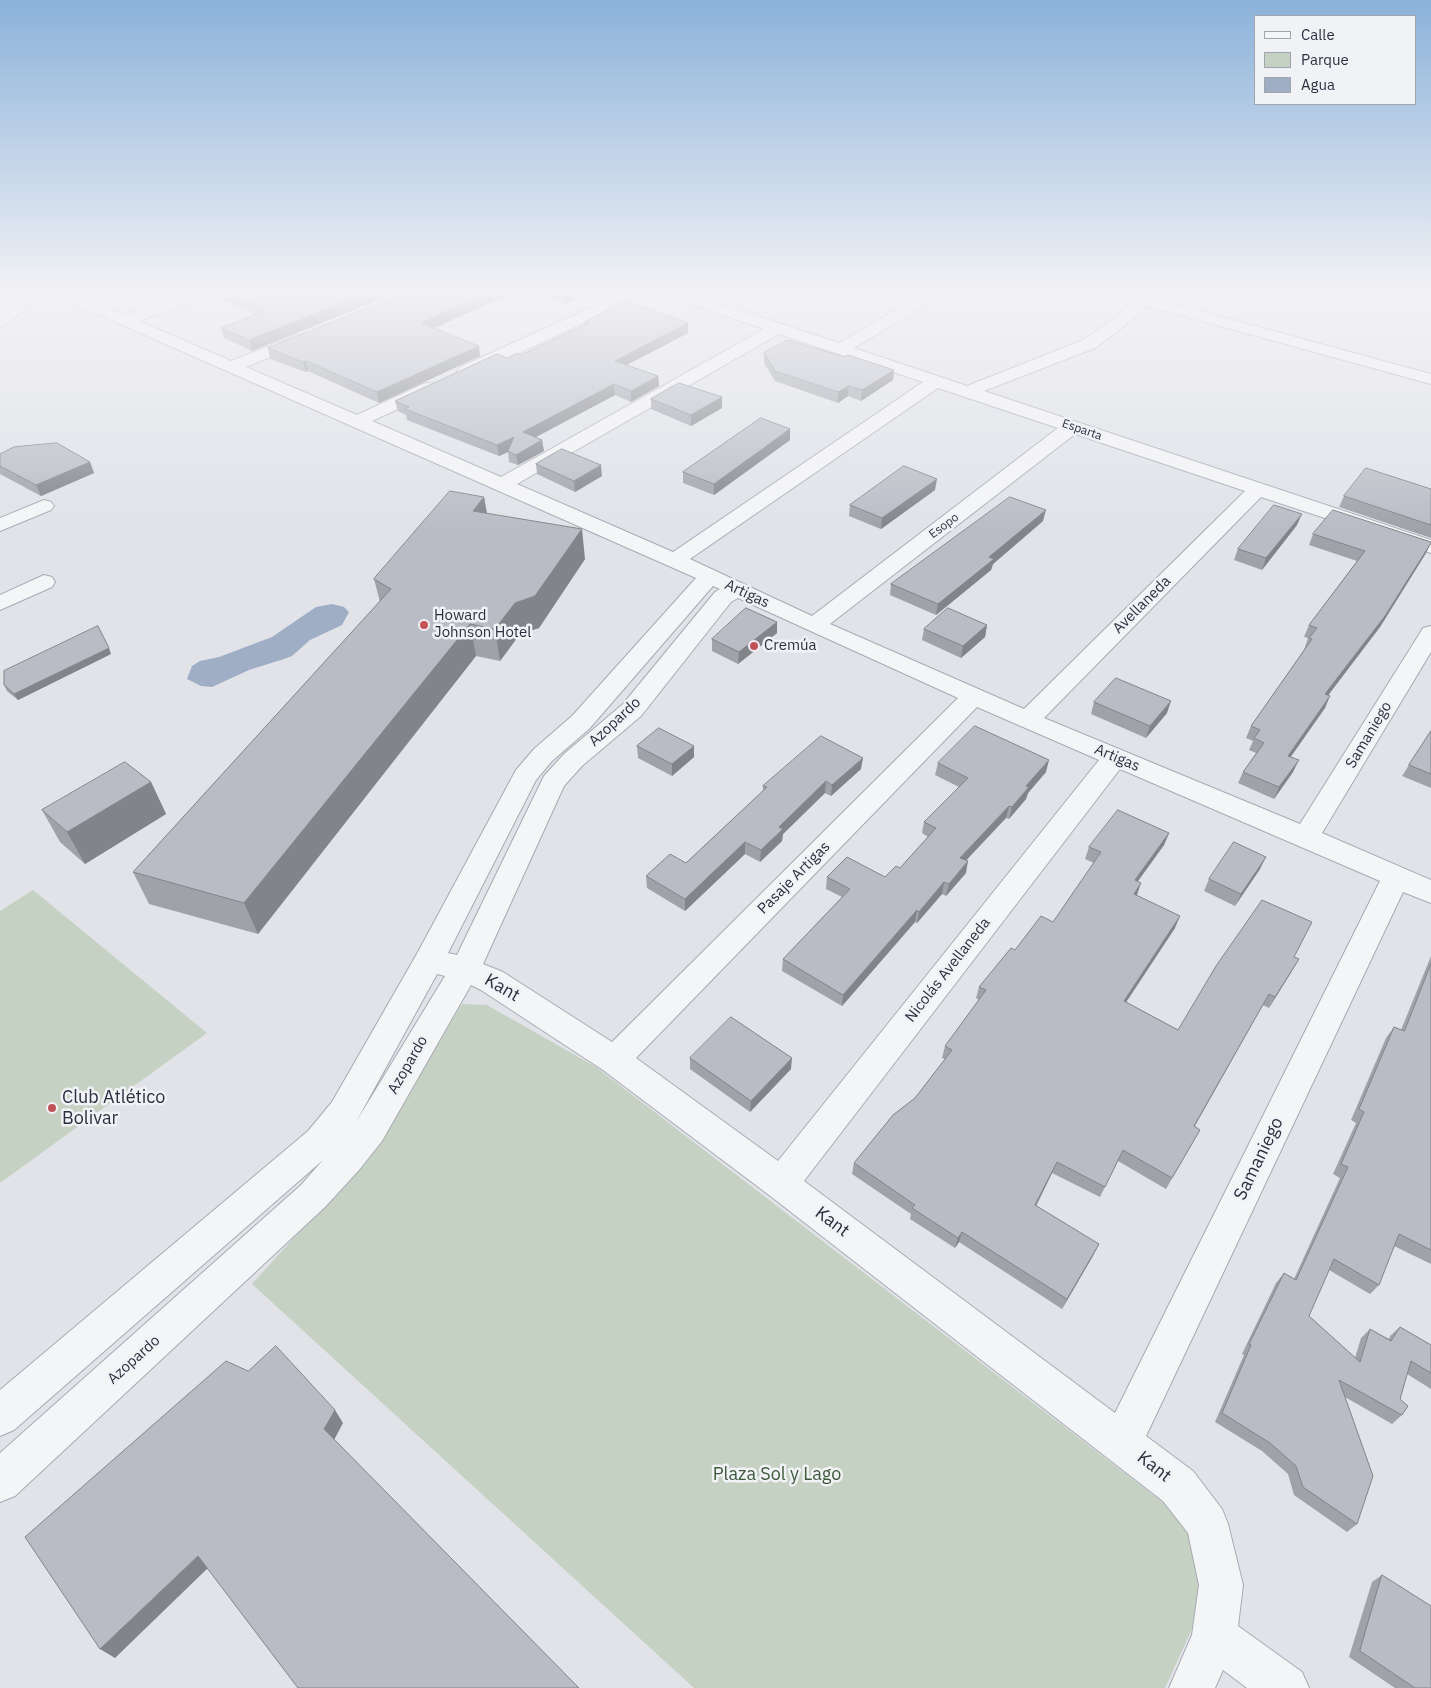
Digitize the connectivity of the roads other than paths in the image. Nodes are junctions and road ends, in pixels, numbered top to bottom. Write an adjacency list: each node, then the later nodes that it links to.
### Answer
1 (244, 373): 10 (street, Artigas)
2 (462, 373): 10 (street)
3 (698, 373): 12 (street)
4 (913, 373): 8 (street, Esparta)
5 (1016, 373): 9 (street)
6 (1408, 373): 7 (street)
7 (1431, 379)
8 (936, 381): 9 (street, Esparta); 17 (street)
9 (969, 391): 11 (street, Esparta)
10 (358, 421): 12 (street, Artigas)
11 (1073, 426): 13 (street, Esparta); 22 (street, Esopo)
12 (503, 484): 17 (street, Artigas)
13 (1258, 490): 16 (street, Esparta); 25 (street, Avellaneda)
14 (44, 506): 15 (street)
15 (0, 525)
16 (1431, 547)
17 (675, 560): 18 (street, Artigas)
18 (708, 576): 20 (street, Artigas); 30 (street, Azopardo)
19 (44, 582): 21 (street)
20 (736, 590): 22 (street, Artigas); 31 (street, Azopardo)
21 (0, 603)
22 (814, 625): 24 (street, Artigas)
23 (1431, 633): 27 (street, Samaniego)
24 (974, 696): 25 (street, Artigas); 32 (street, Pasaje Artigas)
25 (1027, 720): 26 (street, Artigas)
26 (1116, 758): 27 (street, Artigas); 33 (street, Nicolás Avellaneda)
27 (1306, 836): 28 (street, Artigas)
28 (1396, 877): 29 (street, Artigas); 35 (street, Samaniego)
29 (1431, 892)
30 (429, 960): 31 (street, Kant); 34 (street, Azopardo)
31 (465, 969): 32 (street, Kant); 36 (street, Azopardo)
32 (614, 1060): 33 (street, Kant)
33 (781, 1184): 35 (street, Kant)
34 (0, 1416)
35 (1122, 1442): 37 (street, Kant)
36 (0, 1481)
37 (1214, 1636): 38 (street); 39 (street)
38 (1192, 1688)
39 (1286, 1688)

